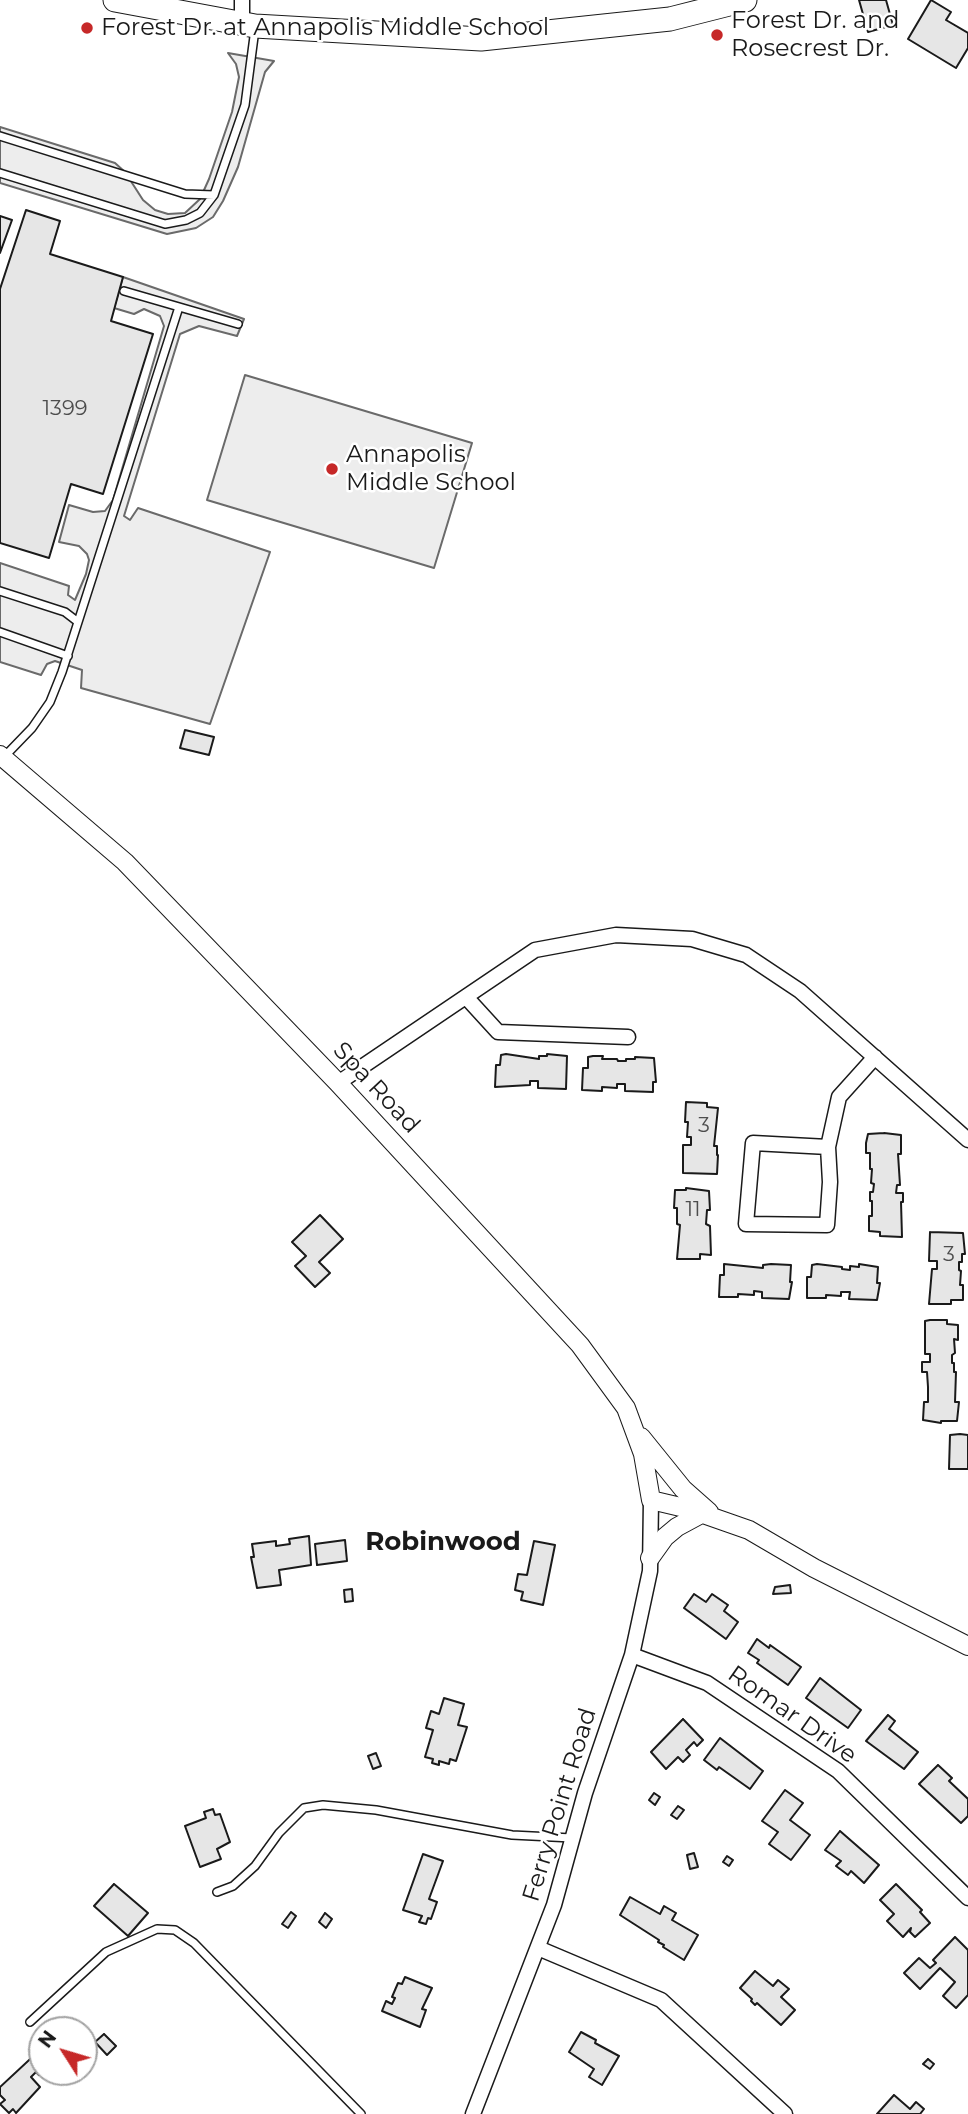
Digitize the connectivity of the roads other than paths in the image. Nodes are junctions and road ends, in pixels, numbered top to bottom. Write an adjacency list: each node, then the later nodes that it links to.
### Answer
1 (115, 0): 4 (main road)
2 (242, 0): 4 (street)
3 (745, 0): 4 (main road)
4 (249, 24): 7 (lane)
5 (0, 136): 7 (lane)
6 (0, 173): 7 (lane)
7 (214, 195)
8 (124, 291): 9 (lane)
9 (179, 307): 10 (lane); 12 (lane)
10 (237, 324)
11 (0, 591): 12 (lane)
12 (79, 622): 14 (lane)
13 (0, 632): 14 (lane)
14 (68, 656): 15 (lane)
15 (2, 756): 19 (street, Spa Road)
16 (466, 997): 17 (street); 18 (street); 19 (street)
17 (628, 1037)
18 (875, 1057): 20 (street); 21 (street)
19 (338, 1083): 22 (street, Spa Road)
20 (968, 1140)
21 (828, 1147): 21 (street)
22 (635, 1429): 23 (street, Spa Road); 24 (street)
23 (651, 1500): 24 (street); 25 (street, Ferry Point Road)
24 (708, 1515): 25 (street); 26 (street)
25 (650, 1558): 27 (street, Ferry Point Road)
26 (968, 1646)
27 (632, 1655): 28 (street, Ferry Point Road); 30 (street, Romar Drive)
28 (572, 1838): 29 (lane); 31 (street, Ferry Point Road)
29 (217, 1892)
30 (968, 1898)
31 (538, 1948): 34 (street, Ferry Point Road); 35 (street)
32 (37, 2016): 33 (lane)
33 (361, 2114)
34 (473, 2114)
35 (785, 2114)

